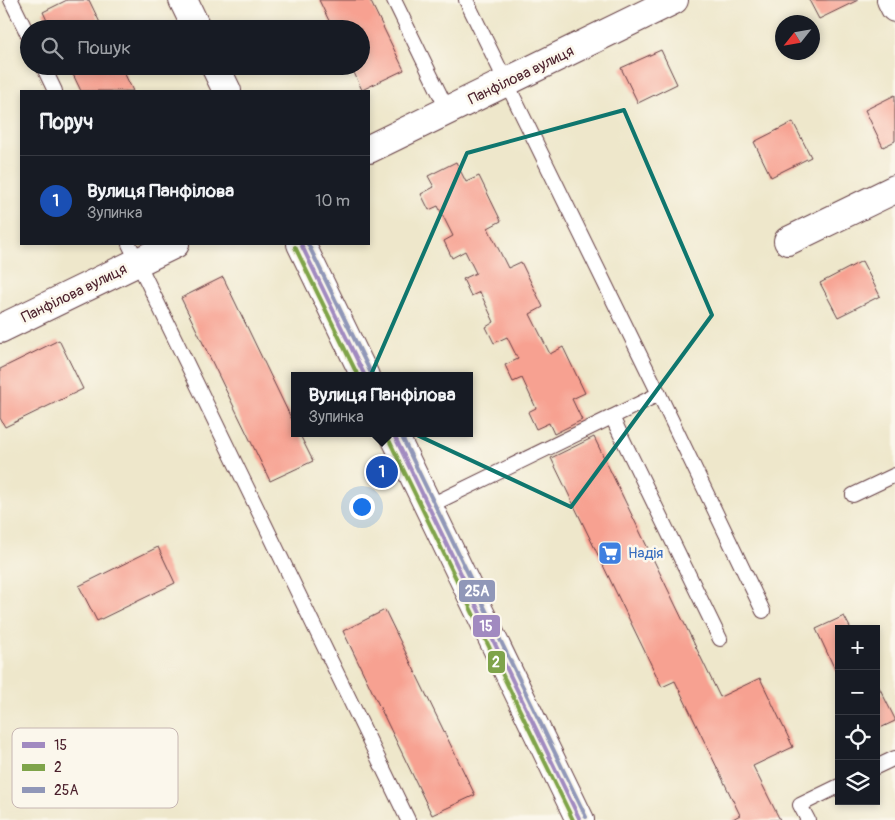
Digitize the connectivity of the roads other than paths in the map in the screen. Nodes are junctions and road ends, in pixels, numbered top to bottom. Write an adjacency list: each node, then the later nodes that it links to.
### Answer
1 (11, 0): 8 (lane)
2 (183, 0): 9 (street)
3 (394, 0): 15 (lane)
4 (466, 0): 12 (lane)
5 (674, 0): 12 (street, Панфілова вулиця)
6 (891, 0): 7 (street)
7 (895, 8)
8 (21, 20)
9 (192, 20)
10 (47, 75): 13 (lane)
11 (219, 75): 14 (street)
12 (506, 82): 15 (street, Панфілова вулиця); 24 (lane)
13 (55, 90)
14 (227, 90)
15 (448, 111): 16 (street, Панфілова вулиця)
16 (370, 149)
17 (895, 189): 18 (street)
18 (788, 241)
19 (170, 245): 21 (street, Панфілова вулиця)
20 (301, 245): 23 (street)
21 (134, 253): 22 (street, Панфілова вулиця); 35 (lane)
22 (0, 329)
23 (363, 372)
24 (659, 394): 25 (lane); 30 (lane)
25 (612, 417): 29 (lane); 31 (lane)
26 (395, 437): 29 (street)
27 (895, 475): 28 (lane)
28 (853, 495)
29 (428, 506): 36 (street)
30 (763, 611)
31 (720, 639)
32 (895, 758): 33 (lane)
33 (880, 765)
34 (835, 788): 37 (lane)
35 (408, 820)
36 (580, 820)
37 (808, 820)

